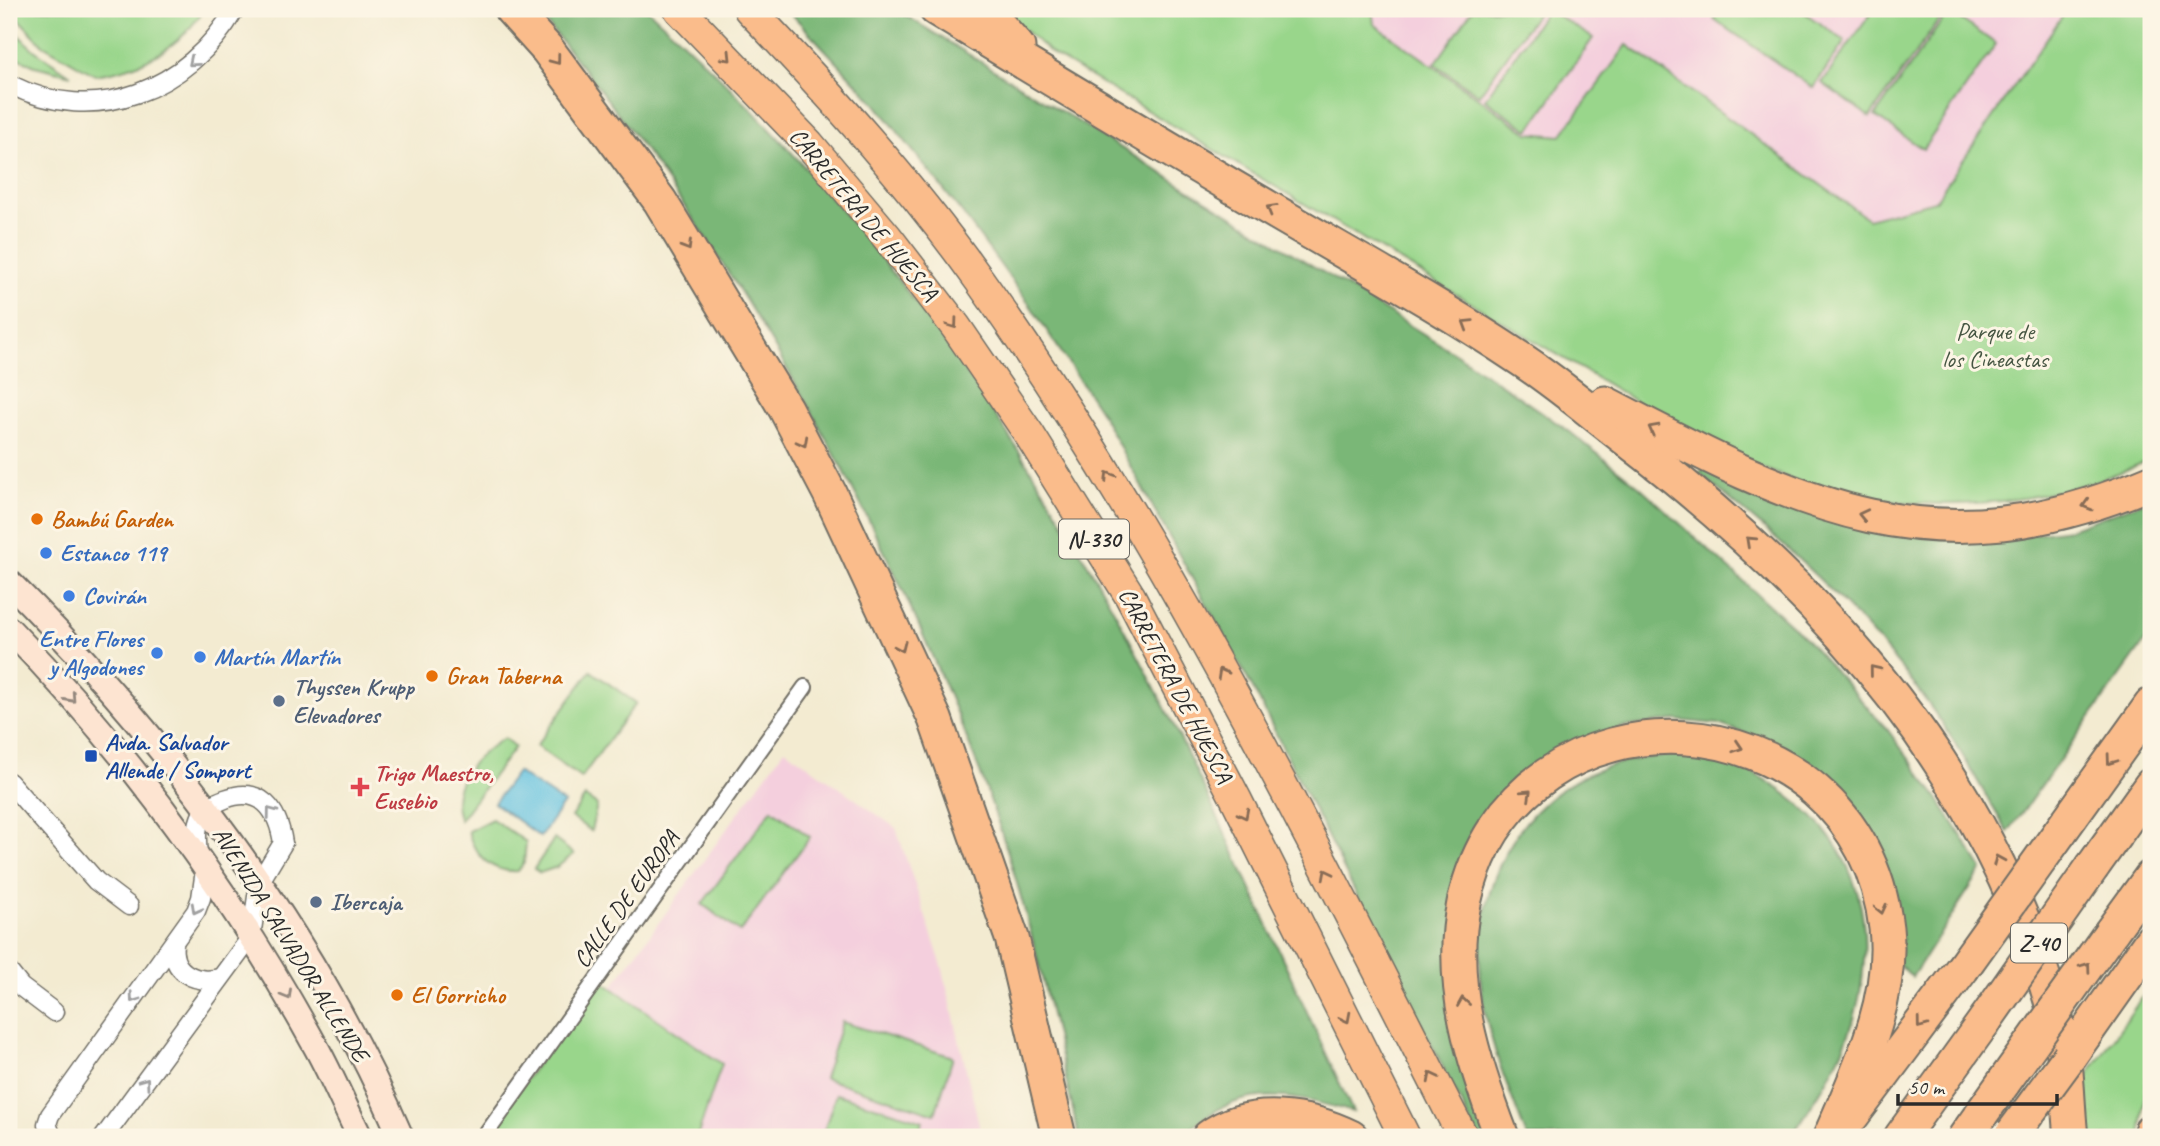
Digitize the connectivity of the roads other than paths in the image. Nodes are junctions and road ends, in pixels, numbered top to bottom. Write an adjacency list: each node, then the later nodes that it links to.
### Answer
1 (235, 9): 7 (street, one-way to 7)
2 (512, 9): 36 (highway, one-way to 36)
3 (679, 9): 39 (highway, CARRETERA DE HUESCA / N-330, one-way to 39)
4 (749, 9): 40 (highway, CARRETERA DE HUESCA / N-330, one-way to 4)
5 (936, 9): 8 (highway)
6 (984, 9): 8 (highway)
7 (9, 83)
8 (1071, 92): 9 (highway, one-way to 8)
9 (1524, 361): 10 (highway, one-way to 9); 46 (highway, one-way to 9)
10 (2151, 482)
11 (9, 582): 12 (main road, AVENIDA SALVADOR ALLENDE)
12 (18, 598): 18 (main road, AVENIDA SALVADOR ALLENDE)
13 (14, 637): 19 (main road, AVENIDA SALVADOR ALLENDE, one-way to 19)
14 (805, 687): 35 (street, CALLE DE EUROPA)
15 (2151, 705): 43 (highway, one-way to 43, bridge)
16 (9, 782): 22 (street)
17 (2151, 785): 44 (highway, Z-40, bridge)
18 (206, 808): 19 (street); 21 (main road, AVENIDA SALVADOR ALLENDE); 21 (street, one-way to 18)
19 (202, 865): 23 (main road, AVENIDA SALVADOR ALLENDE); 25 (street, one-way to 25)
20 (2151, 877): 45 (highway, Z-40, one-way to 20, bridge)
21 (259, 883): 23 (street); 34 (main road, AVENIDA SALVADOR ALLENDE)
22 (129, 906)
23 (251, 937): 27 (street); 33 (main road, AVENIDA SALVADOR ALLENDE, one-way to 33)
24 (2151, 941): 30 (highway, bridge)
25 (174, 943): 27 (street); 31 (street, one-way to 31)
26 (9, 972): 28 (street)
27 (220, 978): 32 (street, one-way to 27)
28 (54, 1012)
29 (2151, 1131): 47 (highway)
30 (2016, 1136)
31 (52, 1137)
32 (104, 1137)
33 (360, 1137)
34 (401, 1137)
35 (484, 1137)
36 (1059, 1137)
37 (1209, 1137): 38 (highway)
38 (1351, 1137)
39 (1405, 1137)
40 (1463, 1137)
41 (1502, 1137): 42 (highway, one-way to 42)
42 (1830, 1137)
43 (1836, 1137)
44 (1901, 1137)
45 (1965, 1137)
46 (2071, 1137)
47 (2151, 1137)

